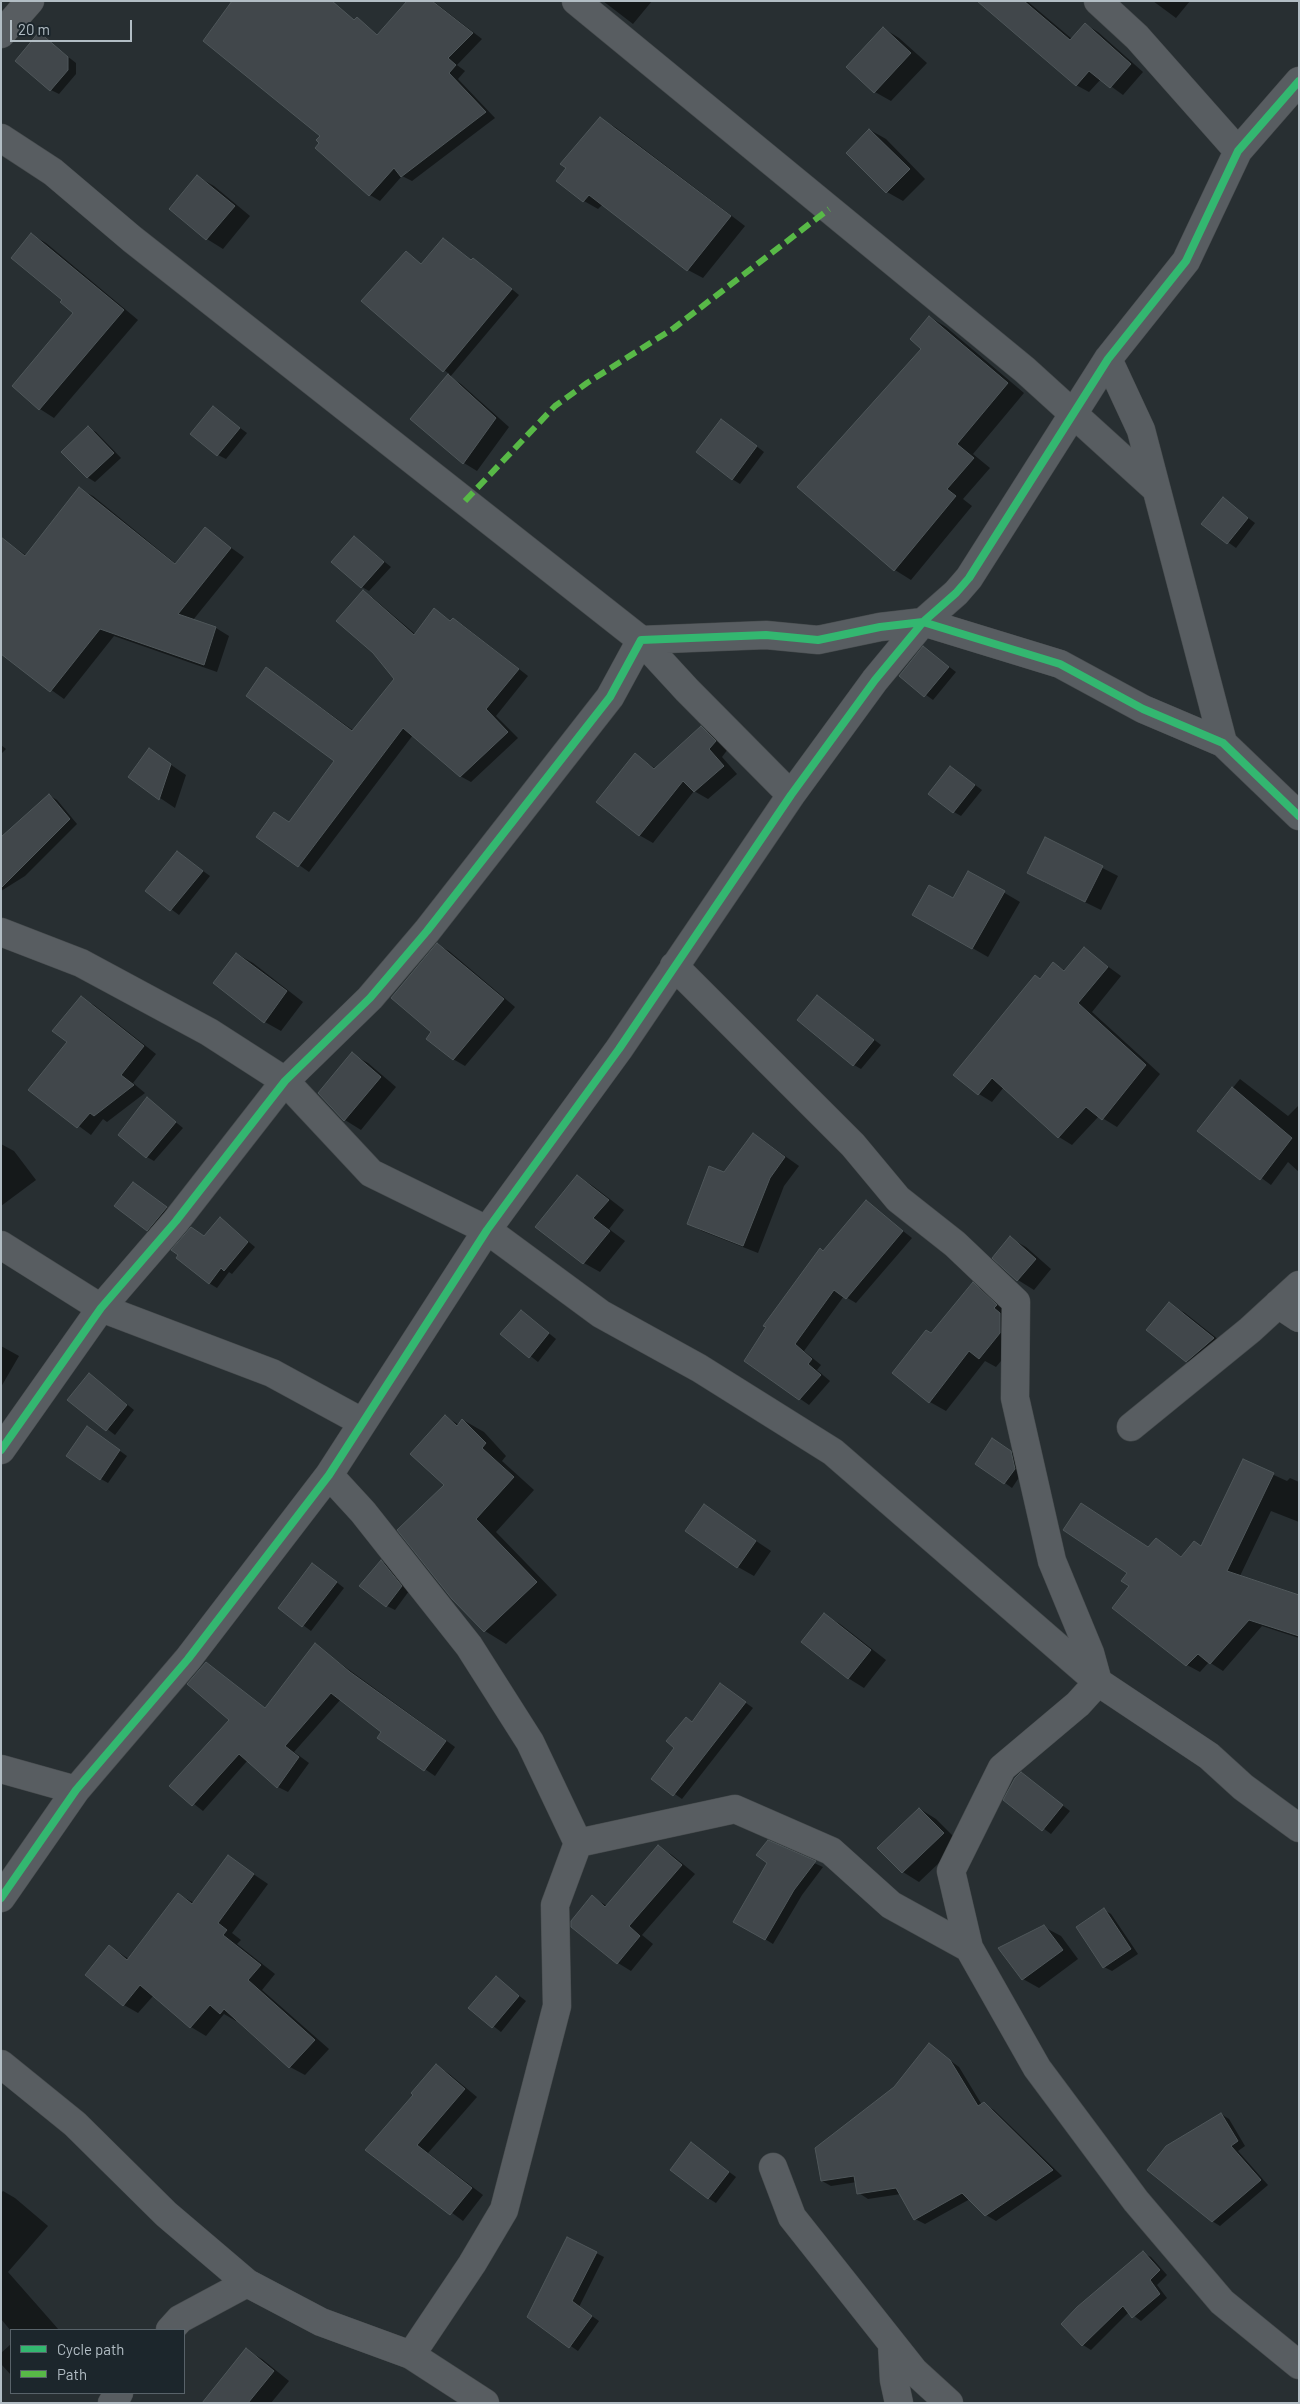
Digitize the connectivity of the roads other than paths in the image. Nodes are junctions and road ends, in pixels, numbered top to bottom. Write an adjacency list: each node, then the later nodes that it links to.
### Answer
1 (30, 1): 4 (street)
2 (576, 1): 9 (street)
3 (1098, 1): 7 (street)
4 (1, 34)
5 (1299, 81): 7 (street)
6 (1, 138): 12 (street)
7 (1238, 151): 8 (street)
8 (1108, 359): 9 (street); 10 (street)
9 (1073, 414): 10 (street); 11 (street)
10 (1156, 489): 13 (street)
11 (923, 622): 12 (street); 13 (street); 14 (street)
12 (641, 640): 14 (street); 18 (street)
13 (1223, 743): 15 (street)
14 (791, 795): 17 (street)
15 (1299, 816)
16 (1, 932): 18 (street)
17 (674, 966): 19 (street); 28 (street)
18 (285, 1082): 19 (street); 22 (street)
19 (487, 1230): 24 (street); 28 (street)
20 (1, 1244): 22 (street)
21 (1299, 1284): 23 (street)
22 (101, 1308): 24 (street); 26 (street)
23 (1288, 1311): 25 (street)
24 (362, 1422): 27 (street)
25 (1131, 1427)
26 (1, 1450)
27 (329, 1475): 30 (street); 32 (street)
28 (1098, 1682): 31 (street); 34 (street)
29 (1, 1769): 30 (street)
30 (76, 1790): 33 (street)
31 (1299, 1828)
32 (578, 1843): 34 (street); 40 (street)
33 (1, 1898)
34 (969, 1948): 41 (street)
35 (1, 2064): 37 (street)
36 (773, 2166): 39 (street)
37 (247, 2284): 38 (street); 40 (street)
38 (171, 2329)
39 (892, 2344): 43 (street); 44 (street)
40 (411, 2355): 42 (street)
41 (1299, 2365)
42 (485, 2403)
43 (899, 2403)
44 (949, 2403)

